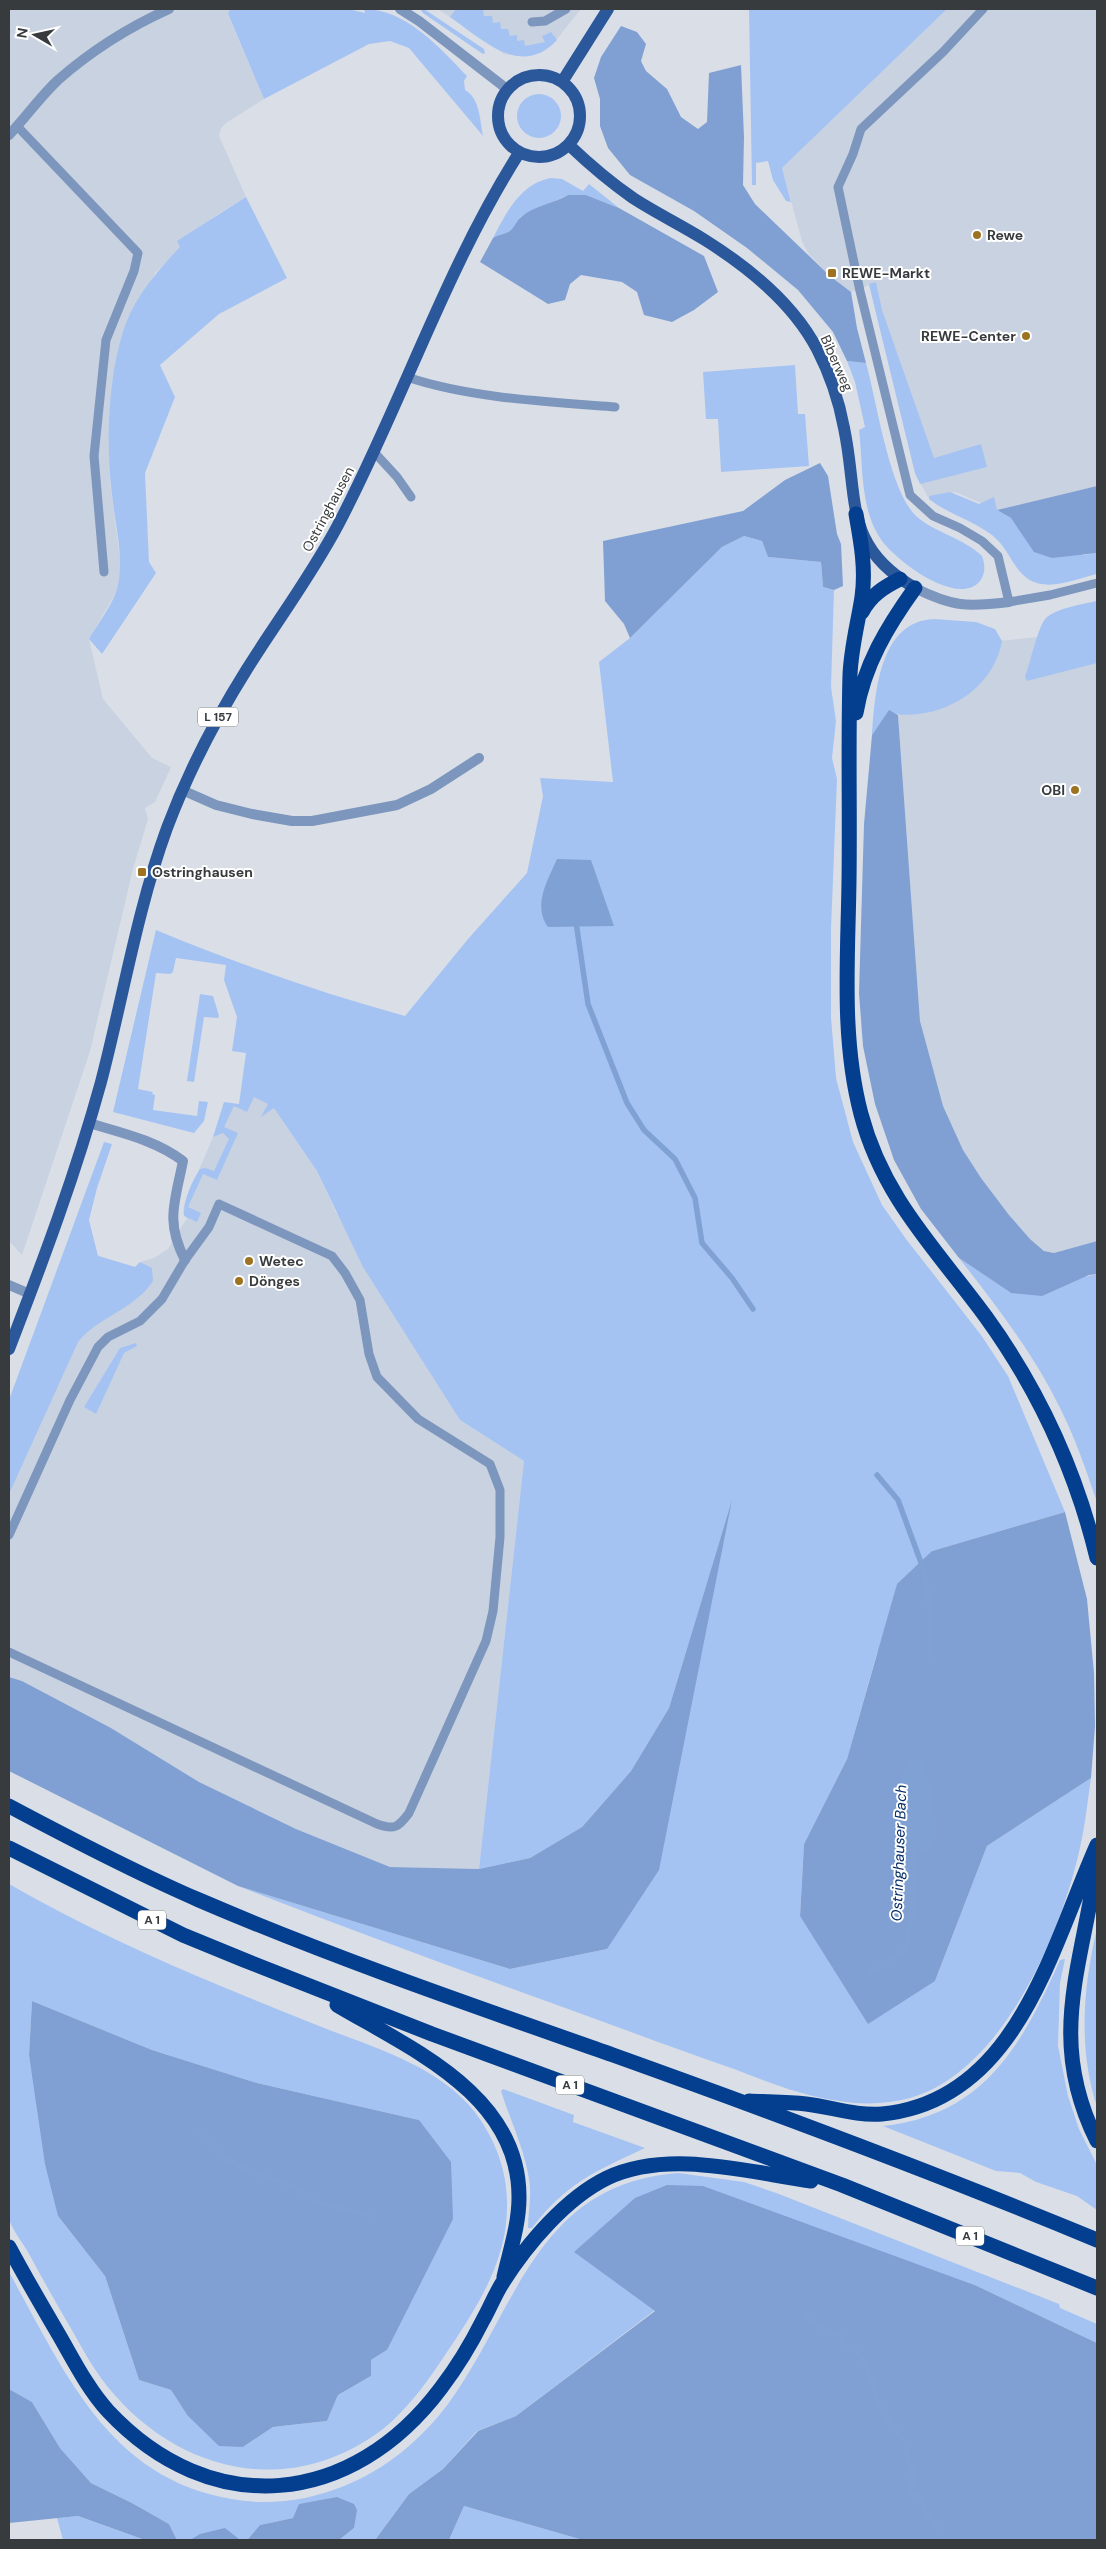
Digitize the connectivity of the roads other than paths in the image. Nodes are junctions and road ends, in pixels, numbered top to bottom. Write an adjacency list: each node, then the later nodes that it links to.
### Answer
1 (169, 9): 9 (street)
2 (400, 9): 8 (street)
3 (566, 9): 6 (lane)
4 (608, 9): 7 (main road)
5 (983, 9): 22 (lane)
6 (532, 22)
7 (562, 82): 8 (main road); 11 (main road)
8 (507, 89): 12 (main road)
9 (17, 126): 10 (street); 18 (lane)
10 (9, 135)
11 (569, 145): 12 (main road); 17 (main road, Biberweg)
12 (519, 153): 13 (main road, Ostringhausen / L 157)
13 (407, 376): 14 (lane); 15 (main road, Ostringhausen / L 157)
14 (615, 407)
15 (374, 452): 16 (lane); 26 (main road, Ostringhausen / L 157)
16 (411, 498)
17 (856, 514): 19 (main road, Biberweg); 23 (highway)
18 (104, 572)
19 (900, 579): 21 (main road, Biberweg); 23 (highway)
20 (1097, 583): 22 (lane)
21 (915, 588): 22 (street, Biberweg); 24 (highway)
22 (1009, 602)
23 (857, 622): 24 (highway)
24 (851, 746): 33 (highway)
25 (479, 758): 26 (street)
26 (182, 790): 27 (main road, Ostringhausen / L 157)
27 (89, 1123): 28 (street); 30 (main road, Ostringhausen / L 157)
28 (185, 1260): 32 (lane); 34 (lane)
29 (9, 1285): 30 (street)
30 (30, 1294): 31 (main road, Ostringhausen / L 157)
31 (9, 1349)
32 (9, 1535)
33 (1097, 1558)
34 (9, 1652)
35 (9, 1806): 40 (highway)
36 (1097, 1845): 40 (highway)
37 (9, 1848): 39 (highway, A 1)
38 (1097, 1859): 41 (highway)
39 (299, 1982): 42 (highway, A 1); 45 (highway)
40 (734, 2100): 43 (highway)
41 (1097, 2141)
42 (842, 2186): 45 (highway); 46 (highway, A 1)
43 (1097, 2240)
44 (9, 2247): 45 (highway)
45 (503, 2283)
46 (1097, 2288)

